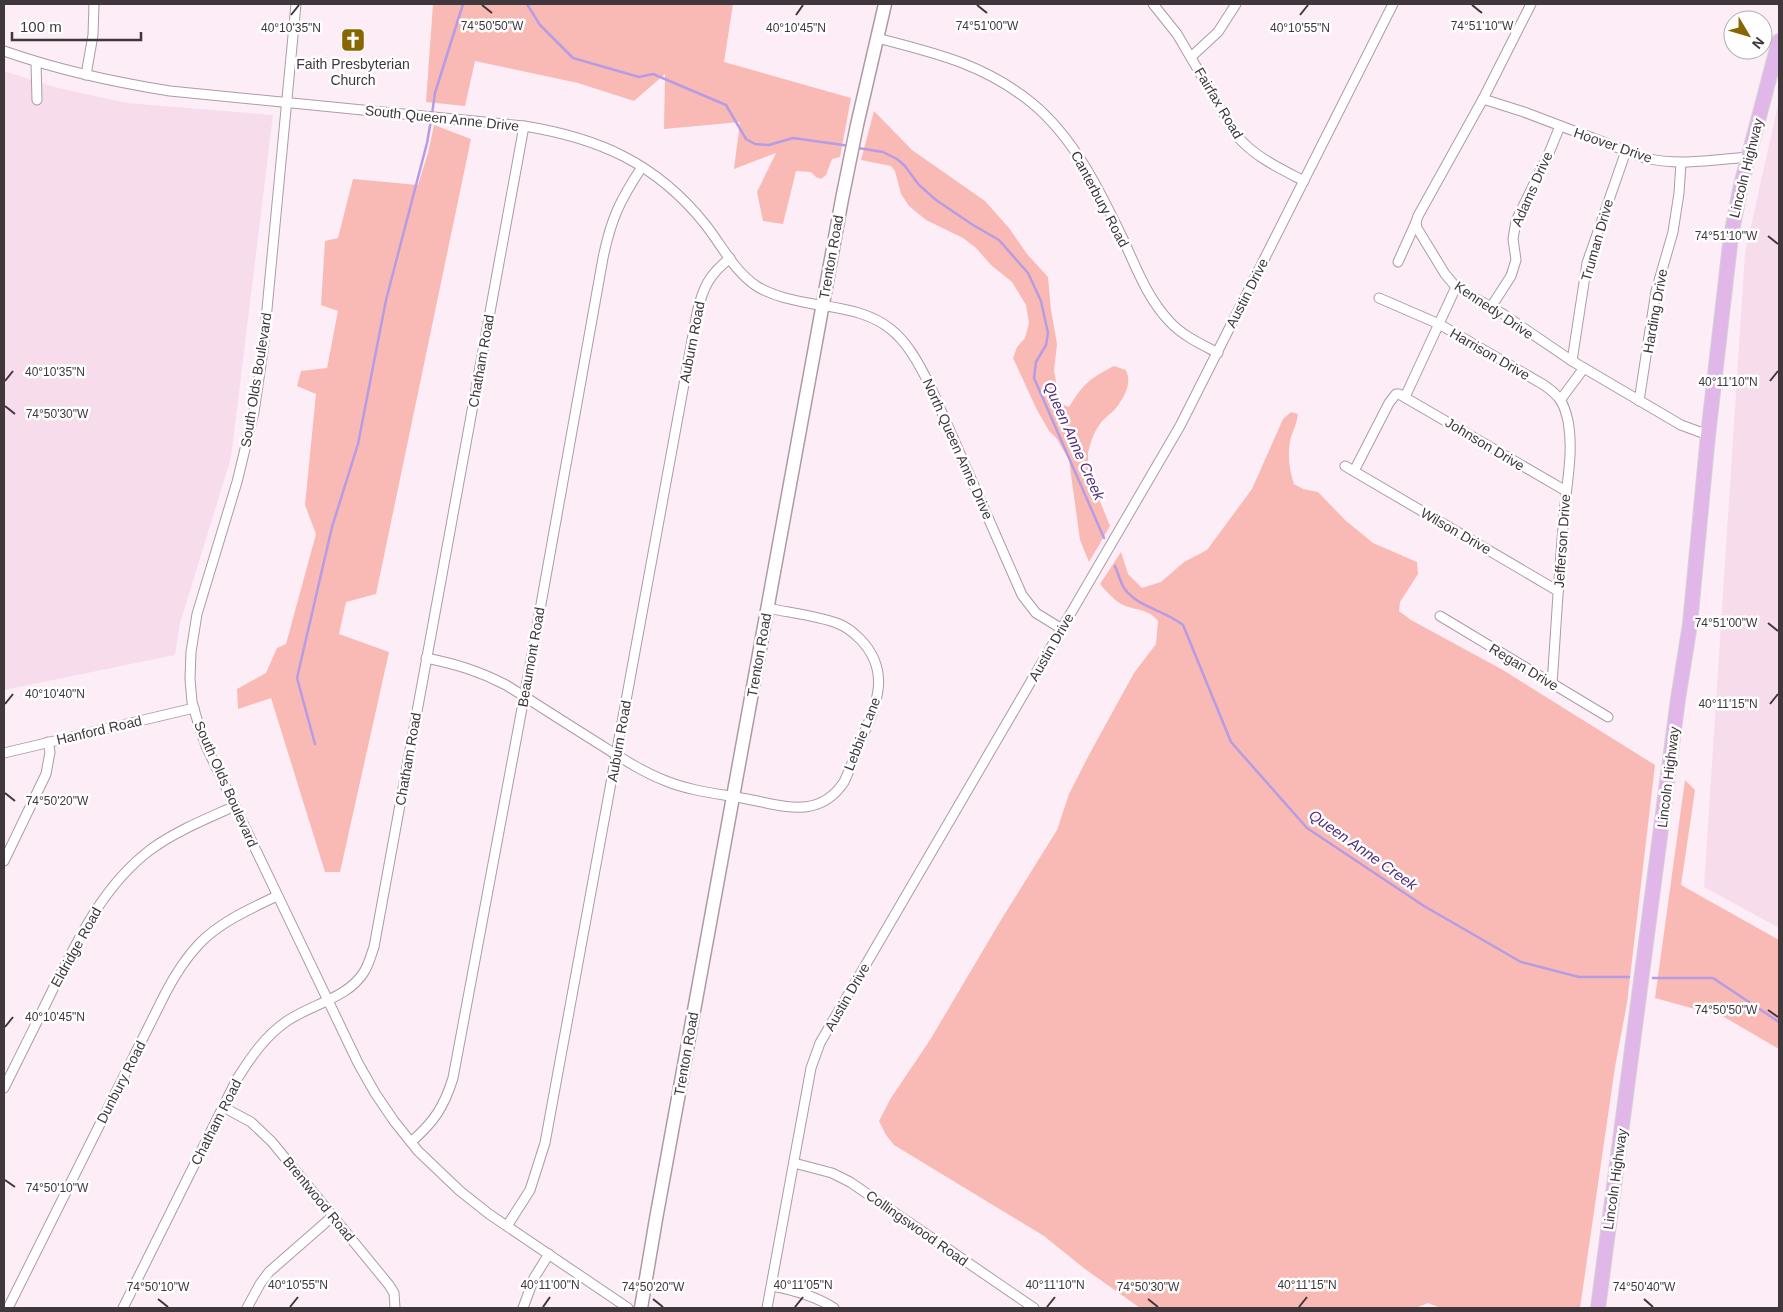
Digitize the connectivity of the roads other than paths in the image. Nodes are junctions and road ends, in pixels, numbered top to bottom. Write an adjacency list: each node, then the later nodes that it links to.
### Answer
1 (94, 4): 13 (street)
2 (296, 4): 16 (street, South Olds Boulevard)
3 (885, 4): 8 (main road, Trenton Road)
4 (1153, 4): 11 (street, Fairfax Road)
5 (1236, 4): 11 (street)
6 (1393, 4): 23 (street, Austin Drive)
7 (1531, 4): 14 (street)
8 (877, 38): 29 (main road, Trenton Road); 32 (street, Canterbury Road)
9 (1779, 42): 20 (main road, Lincoln Highway)
10 (4, 51): 12 (street, South Queen Anne Drive)
11 (1191, 57): 23 (street, Fairfax Road)
12 (36, 63): 13 (street, South Queen Anne Drive); 15 (street)
13 (86, 75): 16 (street, South Queen Anne Drive)
14 (1483, 99): 18 (street, Hoover Drive); 24 (street)
15 (36, 100)
16 (287, 102): 17 (street, South Queen Anne Drive); 49 (street, South Olds Boulevard)
17 (524, 126): 22 (street, South Queen Anne Drive); 46 (street, Chatham Road)
18 (1560, 126): 19 (street, Hoover Drive); 30 (street, Adams Drive)
19 (1626, 151): 21 (street, Hoover Drive); 33 (street, Truman Drive)
20 (1748, 157): 21 (street, Hoover Drive); 38 (main road, Lincoln Highway)
21 (1681, 163): 37 (street, Harding Drive)
22 (642, 167): 25 (street, South Queen Anne Drive); 48 (street, Beaumont Road)
23 (1304, 181): 32 (street, Austin Drive)
24 (1416, 222): 26 (street); 27 (street, Kennedy Drive)
25 (730, 258): 29 (street, South Queen Anne Drive); 53 (street, Auburn Road)
26 (1398, 262)
27 (1456, 287): 30 (street, Kennedy Drive); 31 (street)
28 (1380, 298): 31 (street, Harrison Drive)
29 (823, 305): 43 (main road, Trenton Road); 45 (street, North Queen Anne Drive)
30 (1491, 307): 33 (street, Kennedy Drive)
31 (1439, 324): 35 (street); 36 (street, Harrison Drive)
32 (1218, 353): 45 (street, Austin Drive)
33 (1572, 362): 34 (street, Kennedy Drive)
34 (1584, 368): 36 (street); 37 (street, Kennedy Drive)
35 (1405, 397): 40 (street); 41 (street, Johnson Drive)
36 (1561, 399): 41 (street, Jefferson Drive)
37 (1640, 401): 38 (street, Kennedy Drive)
38 (1708, 435): 77 (main road, Lincoln Highway)
39 (1345, 466): 40 (street, Wilson Drive)
40 (1354, 471): 42 (street, Wilson Drive)
41 (1566, 491): 42 (street, Jefferson Drive)
42 (1558, 591): 47 (street, Jefferson Drive)
43 (767, 608): 54 (main road, Trenton Road); 54 (street, Lebbie Lane)
44 (1440, 616): 47 (street, Regan Drive)
45 (1062, 629): 62 (street, Austin Drive)
46 (426, 658): 48 (street, Lebbie Lane); 58 (street, Chatham Road)
47 (1552, 684): 50 (street, Regan Drive)
48 (524, 696): 53 (street, Lebbie Lane); 61 (street, Beaumont Road)
49 (194, 708): 51 (street, Hanford Road); 55 (street, South Olds Boulevard)
50 (1608, 717)
51 (48, 742): 52 (street, Hanford Road); 56 (street)
52 (4, 754)
53 (616, 755): 54 (street, Lebbie Lane); 64 (street, Auburn Road)
54 (733, 796): 73 (main road, Trenton Road)
55 (235, 806): 57 (street, South Olds Boulevard); 59 (street, Eldridge Road)
56 (4, 861)
57 (278, 896): 58 (street, South Olds Boulevard); 67 (street, Dunbury Road)
58 (327, 1000): 60 (street, Chatham Road); 61 (street, South Olds Boulevard)
59 (4, 1088)
60 (223, 1107): 63 (street, Brentwood Road); 68 (street, Chatham Road)
61 (411, 1142): 64 (street, South Olds Boulevard)
62 (794, 1163): 66 (street, Austin Drive); 76 (street, Collingswood Road)
63 (333, 1216): 69 (street); 70 (street, Brentwood Road)
64 (507, 1226): 65 (street, South Olds Boulevard)
65 (549, 1254): 71 (street); 72 (street, South Olds Boulevard)
66 (772, 1286): 74 (street, Austin Drive); 75 (street)
67 (8, 1308)
68 (123, 1308)
69 (247, 1308)
70 (396, 1308)
71 (523, 1308)
72 (628, 1308)
73 (641, 1308)
74 (768, 1308)
75 (834, 1308)
76 (1034, 1308)
77 (1598, 1308)

